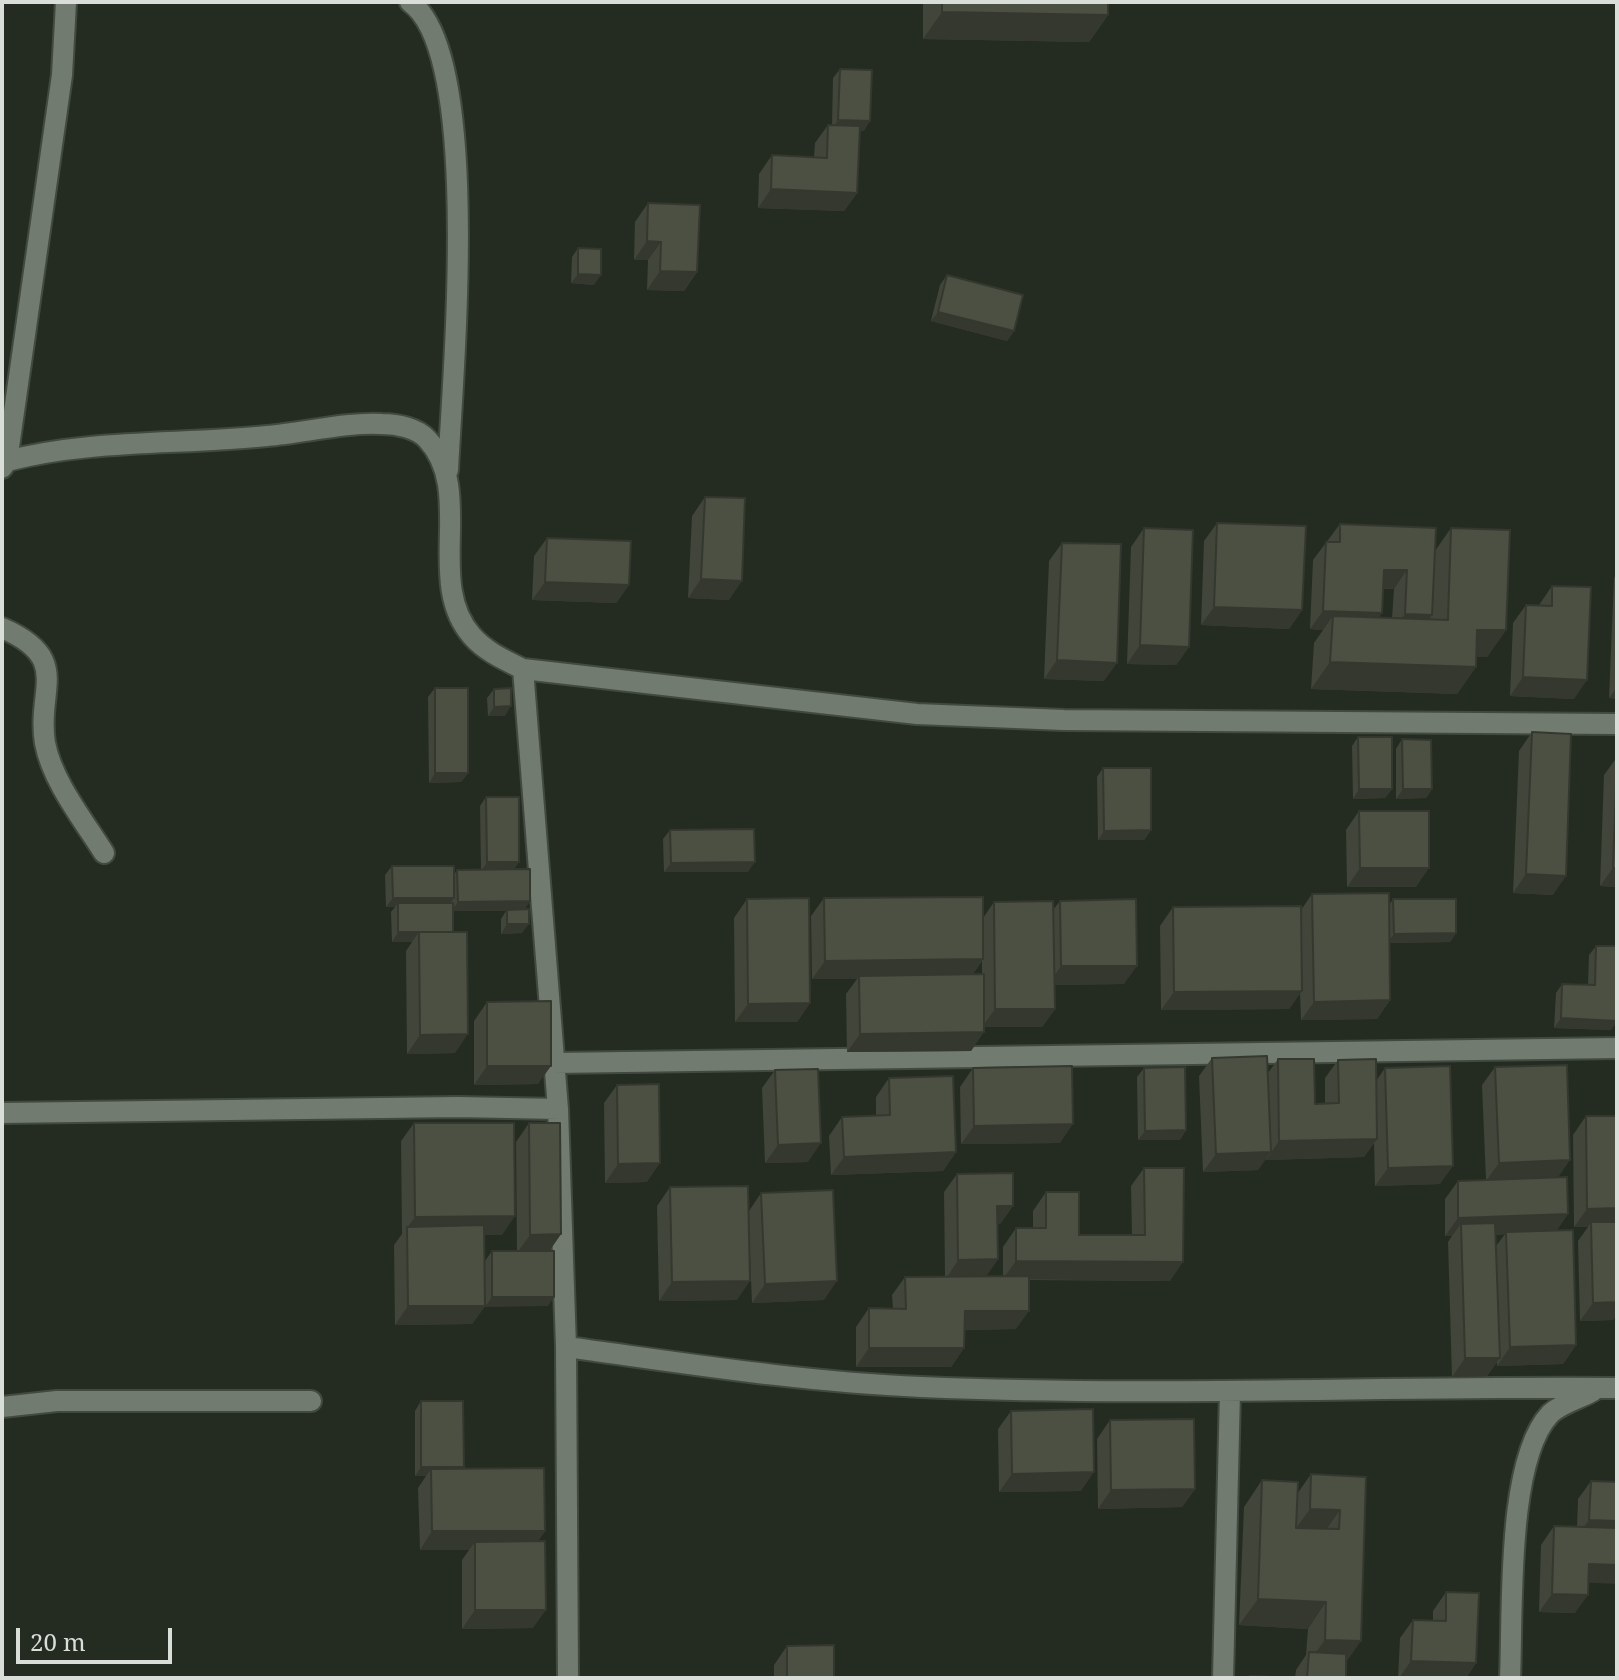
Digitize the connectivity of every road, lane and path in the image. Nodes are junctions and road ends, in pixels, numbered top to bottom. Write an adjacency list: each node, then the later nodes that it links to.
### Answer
1 (66, 2): 3 (street)
2 (410, 2): 4 (street)
3 (4, 464): 4 (street)
4 (447, 482): 6 (street)
5 (2, 628): 8 (street)
6 (523, 669): 7 (street); 10 (street)
7 (1617, 724)
8 (104, 853)
9 (1617, 1048): 10 (street)
10 (554, 1063): 11 (street)
11 (558, 1109): 12 (street); 13 (street)
12 (2, 1113)
13 (566, 1347): 15 (street); 18 (street)
14 (1608, 1388): 15 (street); 20 (street)
15 (1230, 1392): 19 (street)
16 (311, 1401): 17 (street)
17 (2, 1407)
18 (568, 1678)
19 (1223, 1678)
20 (1510, 1678)

